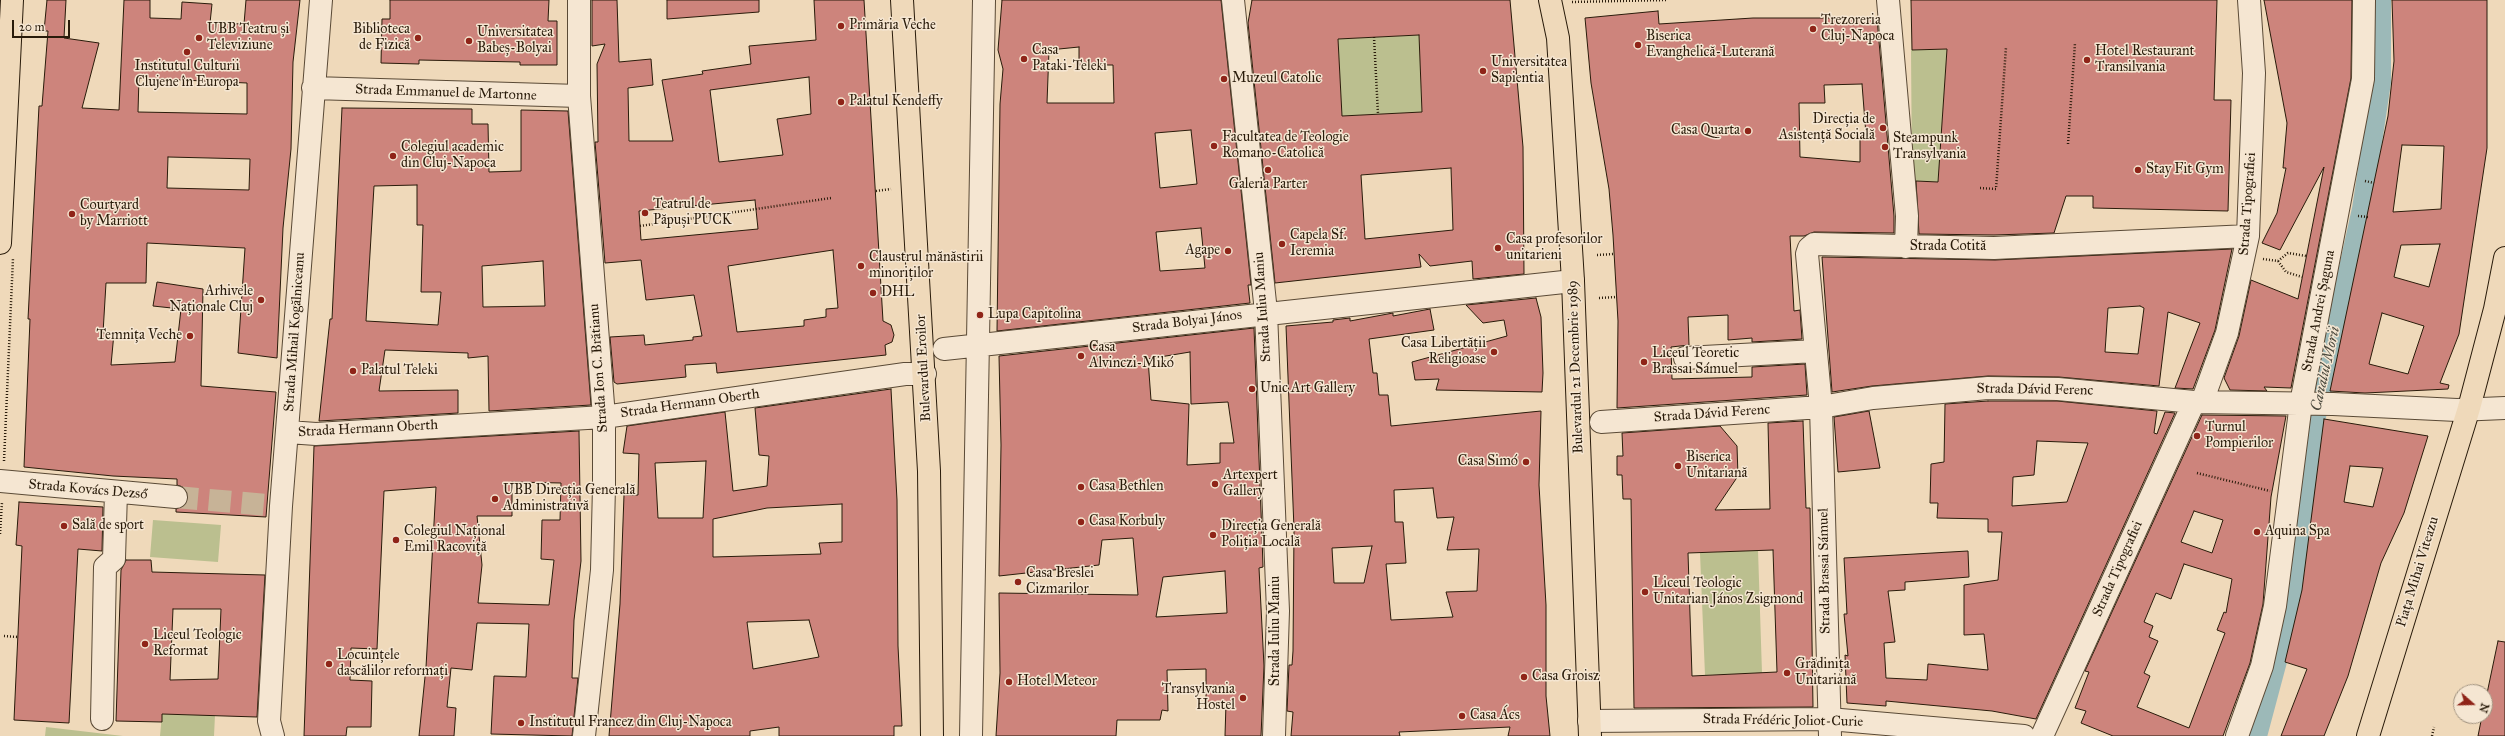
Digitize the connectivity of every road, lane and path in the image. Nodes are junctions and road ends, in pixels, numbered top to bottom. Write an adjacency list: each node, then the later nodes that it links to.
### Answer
1 (12, 0): 27 (main road)
2 (321, 0): 16 (street, Strada Mihail Kogălniceanu)
3 (579, 0): 17 (street, Strada Ion C. Brătianu)
4 (902, 0): 41 (main road, Bulevardul Eroilor)
5 (984, 0): 37 (street)
6 (1233, 0): 36 (street, Strada Iuliu Maniu)
7 (1550, 0): 33 (main road, Bulevardul 21 Decembrie 1989)
8 (1667, 0): 12 (path)
9 (1888, 0): 26 (street)
10 (2249, 0): 25 (street, Strada Tipografiei)
11 (2364, 0): 43 (street, Strada Andrei Șaguna)
12 (1578, 2)
13 (1374, 37): 18 (path)
14 (2075, 43): 19 (path)
15 (2006, 47): 20 (path)
16 (313, 88): 17 (street, Strada Emmanuel de Martonne); 49 (street, Strada Mihail Kogălniceanu)
17 (579, 96): 47 (street, Strada Ion C. Brătianu)
18 (1378, 114)
19 (2068, 144)
20 (1980, 188)
21 (891, 189): 22 (path)
22 (876, 191)
23 (831, 198): 24 (path)
24 (640, 226)
25 (2248, 236): 26 (street, Strada Cotită); 42 (street, Strada Tipografiei)
26 (1906, 247): 39 (street, Strada Cotită)
27 (7, 248): 51 (path)
28 (1614, 254): 29 (path)
29 (1597, 255)
30 (2306, 256): 32 (path)
31 (2505, 258): 45 (main road, Piața Mihai Viteazu)
32 (2302, 276)
33 (1573, 280): 36 (street, Strada Bolyai János); 60 (main road, Bulevardul 21 Decembrie 1989)
34 (1617, 297): 35 (path)
35 (1599, 298)
36 (1266, 312): 37 (street, Strada Bolyai János); 66 (street, Strada Iuliu Maniu)
37 (980, 345): 38 (street, Strada Bolyai János); 65 (street)
38 (944, 349)
39 (1816, 351): 40 (street); 44 (street, Strada Cotită)
40 (1685, 358)
41 (925, 374): 47 (street, Strada Hermann Oberth); 64 (main road, Bulevardul Eroilor)
42 (2198, 402): 43 (street, Strada Dávid Ferenc); 44 (street, Strada Dávid Ferenc); 68 (street, Strada Tipografiei)
43 (2304, 403): 45 (street, Strada Dávid Ferenc); 53 (street, Strada Andrei Șaguna)
44 (1821, 407): 48 (street, Strada Dávid Ferenc); 61 (street, Strada Brassai Sámuel)
45 (2469, 408): 46 (street); 70 (main road, Piața Mihai Viteazu)
46 (2505, 408)
47 (604, 416): 49 (street, Strada Hermann Oberth); 63 (street, Strada Ion C. Brătianu)
48 (1601, 422)
49 (288, 432): 62 (street, Strada Mihail Kogălniceanu)
50 (2197, 473): 53 (path)
51 (1, 482): 52 (street, Strada Kovács Dezső); 55 (path)
52 (116, 492): 54 (street, Strada Kovács Dezső); 58 (street)
53 (2291, 496): 69 (street, Strada Andrei Șaguna)
54 (176, 497)
55 (0, 534)
56 (4, 636): 57 (path)
57 (18, 637)
58 (102, 719)
59 (2434, 727): 71 (path)
60 (1590, 728): 61 (street, Strada Frédéric Joliot-Curie)
61 (1829, 728): 67 (street, Strada Frédéric Joliot-Curie)
62 (273, 736)
63 (584, 736)
64 (932, 736)
65 (971, 736)
66 (1274, 736)
67 (2024, 736)
68 (2042, 736)
69 (2237, 736)
70 (2368, 736)
71 (2432, 736)

